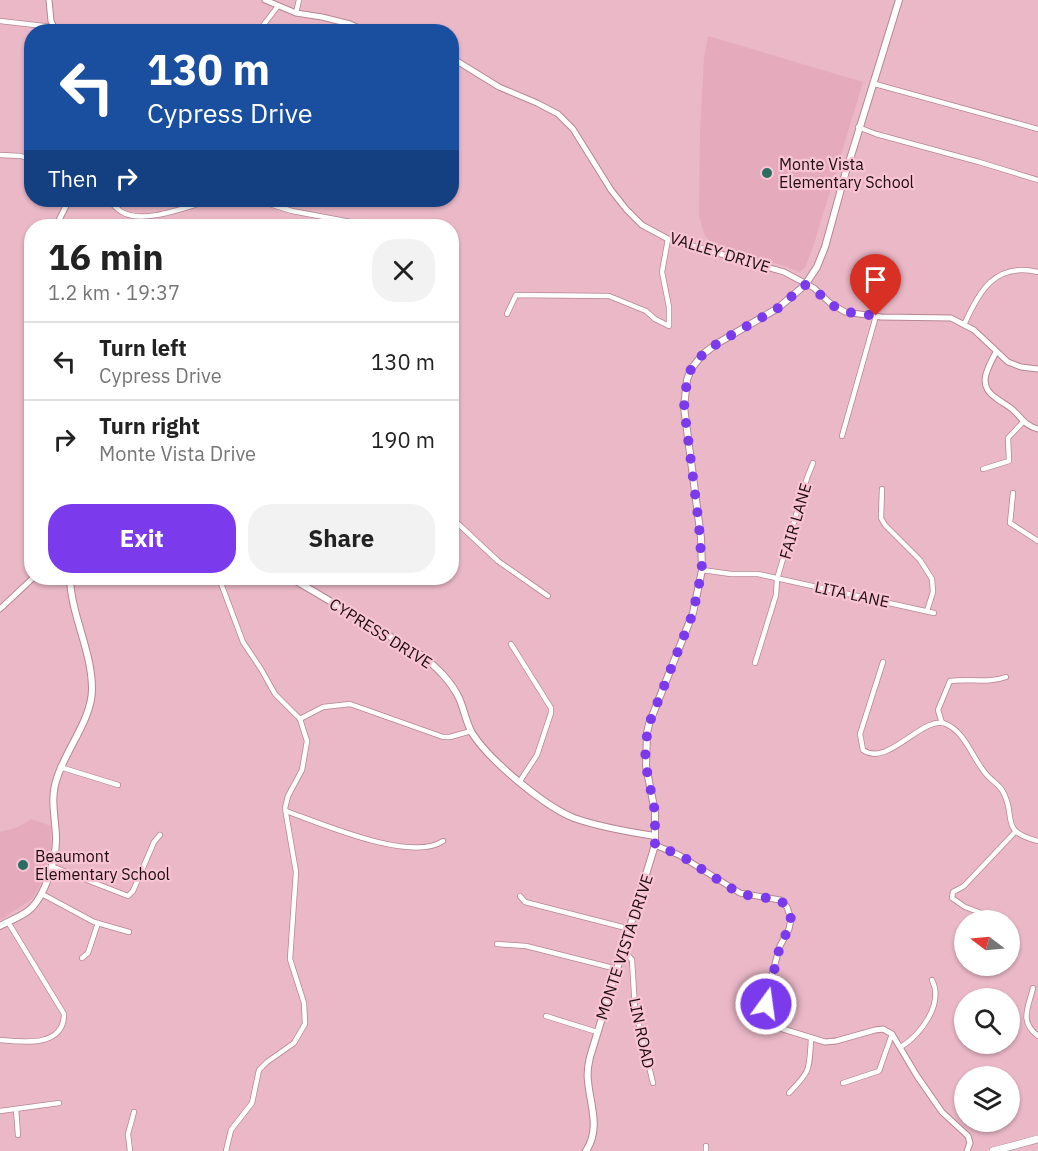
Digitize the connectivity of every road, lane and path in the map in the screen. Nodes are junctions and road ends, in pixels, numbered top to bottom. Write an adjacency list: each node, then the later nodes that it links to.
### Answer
1 (49, 0): 9 (street)
2 (265, 0): 5 (street)
3 (299, 0): 6 (street)
4 (899, 0): 13 (main road, MONTE VISTA DRIVE)
5 (278, 6): 6 (street); 10 (street)
6 (296, 13): 11 (street)
7 (0, 21): 8 (street)
8 (24, 24)
9 (54, 24)
10 (264, 24)
11 (350, 24)
12 (459, 62): 23 (street, VALLEY DRIVE)
13 (874, 84): 14 (main road, MONTE VISTA DRIVE); 15 (street)
14 (858, 128): 18 (street); 25 (main road, MONTE VISTA DRIVE)
15 (1038, 129)
16 (0, 155): 17 (street)
17 (24, 157)
18 (1038, 180)
19 (116, 207): 20 (street)
20 (186, 207)
21 (279, 207): 22 (street)
22 (331, 219)
23 (668, 239): 25 (street, VALLEY DRIVE); 26 (street)
24 (1038, 272): 28 (street)
25 (805, 285): 27 (street, VALLEY DRIVE); 40 (main road, MONTE VISTA DRIVE)
26 (507, 314)
27 (876, 316): 28 (street, VALLEY DRIVE); 33 (street)
28 (964, 325): 29 (street)
29 (996, 352): 30 (street); 31 (street)
30 (1038, 369)
31 (1023, 422): 32 (street); 35 (street)
32 (1038, 429)
33 (842, 436)
34 (813, 463): 41 (street, FAIR LANE)
35 (983, 469)
36 (882, 489): 48 (street)
37 (1013, 493): 39 (street)
38 (459, 525): 46 (street)
39 (1038, 541)
40 (702, 570): 41 (street, LITA LANE); 63 (main road, MONTE VISTA DRIVE)
41 (777, 579): 48 (street, LITA LANE); 52 (street)
42 (26, 585): 47 (street)
43 (71, 585): 57 (main road)
44 (222, 585): 54 (street)
45 (303, 585): 56 (main road, CYPRESS DRIVE)
46 (548, 596)
47 (0, 609)
48 (927, 611): 49 (street, LITA LANE)
49 (934, 613)
50 (511, 644): 58 (street)
51 (883, 662): 55 (street)
52 (755, 663)
53 (1006, 677): 55 (street)
54 (300, 719): 56 (street); 60 (street)
55 (942, 723): 61 (street)
56 (471, 731): 58 (main road, CYPRESS DRIVE)
57 (60, 767): 59 (street); 67 (main road)
58 (520, 781): 63 (main road, CYPRESS DRIVE)
59 (118, 785)
60 (286, 811): 64 (street); 99 (street)
61 (1015, 832): 65 (street); 70 (street)
62 (160, 835): 67 (street)
63 (655, 836): 66 (main road, MONTE VISTA DRIVE)
64 (443, 841)
65 (1038, 841)
66 (655, 845): 74 (main road, MONTE VISTA DRIVE); 86 (street)
67 (51, 866): 68 (main road)
68 (42, 894): 71 (main road); 72 (street)
69 (520, 896): 74 (street)
70 (973, 910)
71 (8, 922): 73 (main road); 87 (street)
72 (99, 923): 75 (street); 78 (street)
73 (0, 926)
74 (630, 929): 77 (main road, MONTE VISTA DRIVE)
75 (129, 932)
76 (497, 944): 79 (street)
77 (623, 952): 79 (main road, MONTE VISTA DRIVE); 89 (street, LIN ROAD)
78 (82, 958)
79 (617, 969): 83 (main road, MONTE VISTA DRIVE)
80 (932, 980): 88 (street)
81 (1033, 988): 85 (street)
82 (546, 1017): 83 (street)
83 (597, 1032): 100 (main road, MONTE VISTA DRIVE)
84 (892, 1034): 86 (street); 88 (street); 90 (street)
85 (1038, 1036)
86 (811, 1039): 91 (street)
87 (0, 1040)
88 (901, 1047): 101 (street)
89 (653, 1083)
90 (843, 1083)
91 (789, 1093)
92 (59, 1103): 93 (street)
93 (16, 1109): 94 (street); 96 (street)
94 (0, 1111)
95 (134, 1112): 98 (street)
96 (18, 1134)
97 (1038, 1139): 102 (main road)
98 (129, 1151)
99 (226, 1151)
100 (586, 1151)
101 (967, 1151)
102 (993, 1151)

